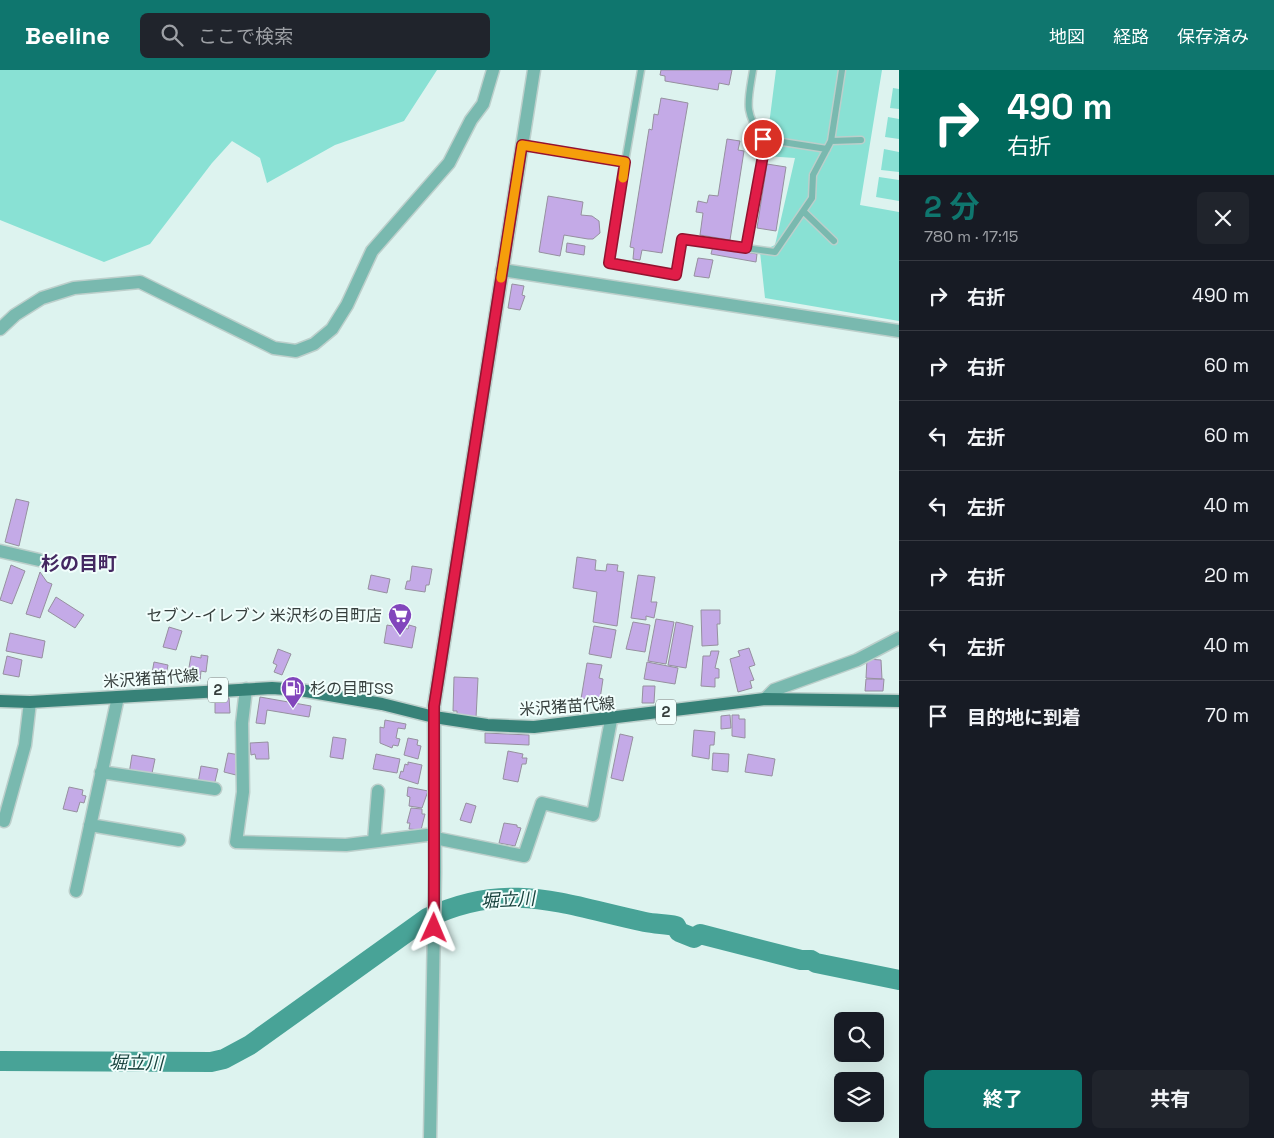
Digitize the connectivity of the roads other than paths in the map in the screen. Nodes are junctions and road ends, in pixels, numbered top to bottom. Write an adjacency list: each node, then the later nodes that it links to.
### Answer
1 (493, 70): 16 (street)
2 (534, 70): 9 (street)
3 (641, 70): 11 (lane)
4 (753, 70): 6 (lane)
5 (842, 70): 8 (lane)
6 (766, 139): 10 (lane); 14 (lane)
7 (861, 140): 8 (lane)
8 (831, 141): 10 (lane)
9 (522, 145): 11 (lane); 15 (street)
10 (827, 149): 12 (lane)
11 (625, 162): 14 (lane)
12 (803, 211): 13 (lane); 14 (lane)
13 (834, 241)
14 (746, 248)
15 (502, 270): 17 (street); 27 (street)
16 (0, 329)
17 (899, 331)
18 (0, 551): 19 (street)
19 (39, 560)
20 (899, 638): 23 (street)
21 (246, 689): 22 (main road, 米沢猪苗代線 / 2); 27 (main road, 米沢猪苗代線 / 2); 36 (street)
22 (118, 697): 25 (main road, 米沢猪苗代線 / 2); 29 (street)
23 (765, 700): 24 (main road, 米沢猪苗代線 / 2); 28 (main road, 米沢猪苗代線 / 2)
24 (899, 701)
25 (30, 702): 26 (main road, 米沢猪苗代線 / 2); 32 (street)
26 (0, 703)
27 (434, 717): 28 (main road, 米沢猪苗代線 / 2); 34 (street)
28 (611, 720): 34 (street)
29 (101, 772): 30 (street); 33 (street)
30 (215, 789)
31 (378, 791): 36 (street)
32 (4, 821)
33 (90, 825): 35 (street); 37 (street)
34 (435, 836): 36 (street); 38 (street)
35 (179, 840)
36 (374, 840)
37 (76, 891)
38 (430, 1138)

